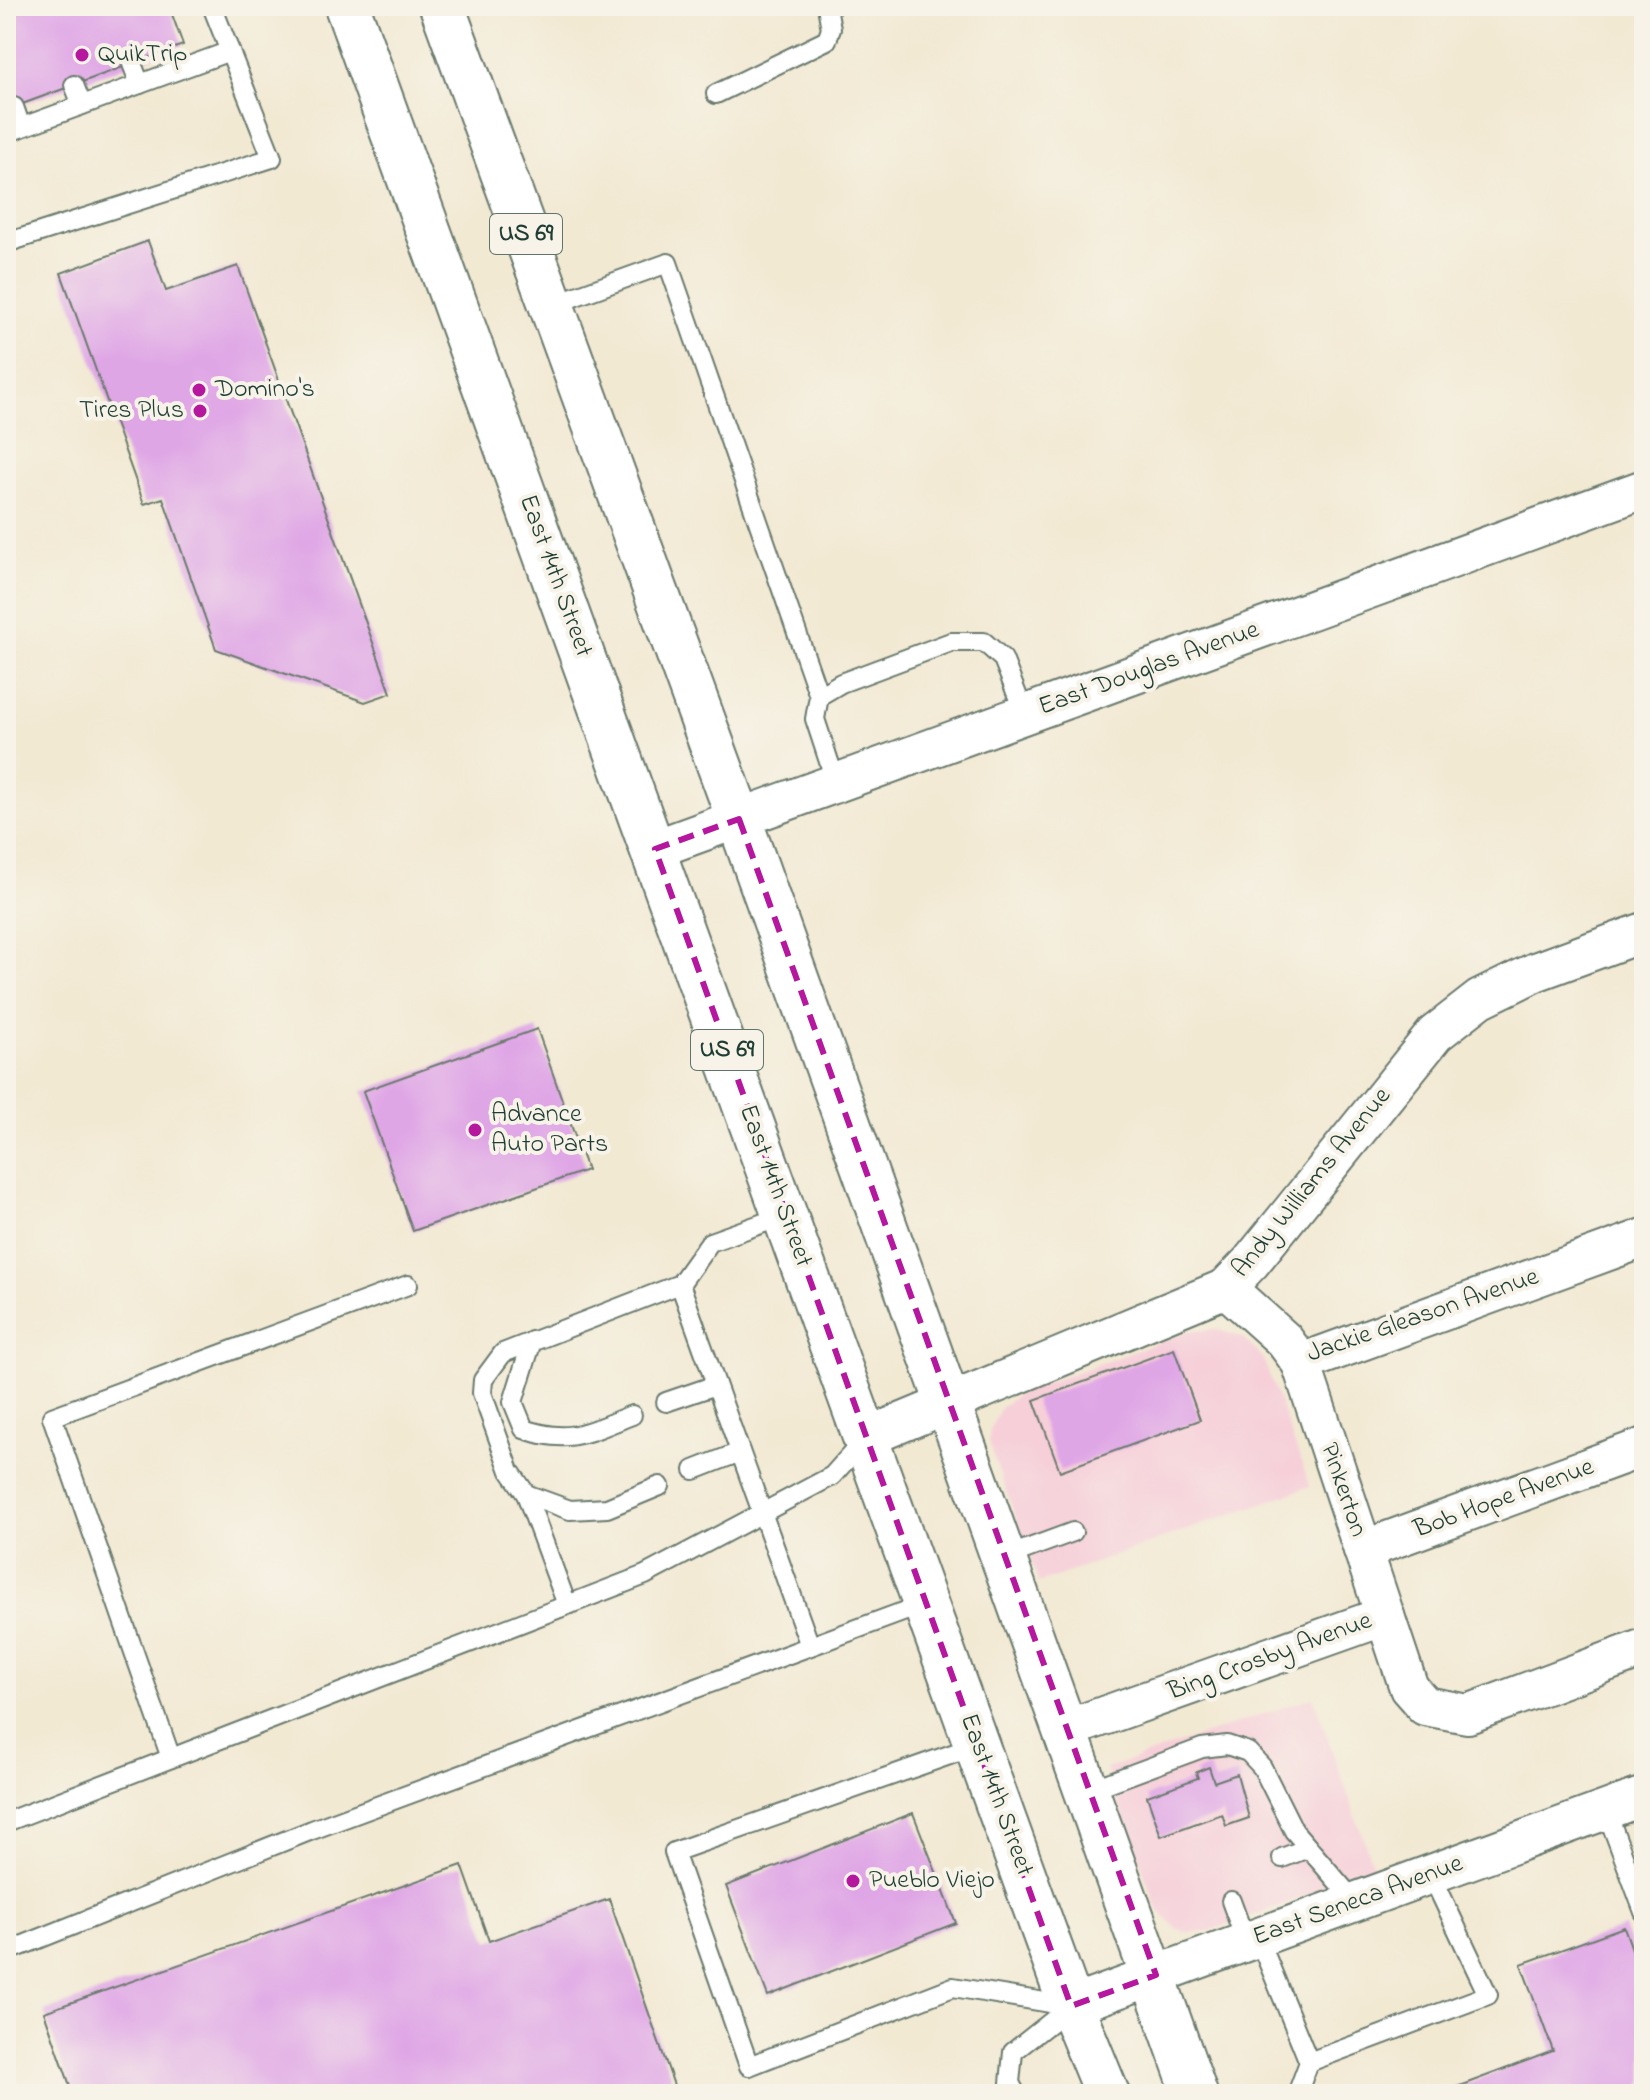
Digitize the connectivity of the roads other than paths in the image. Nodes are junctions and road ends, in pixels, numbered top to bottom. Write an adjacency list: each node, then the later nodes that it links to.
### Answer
1 (212, 6): 5 (lane)
2 (347, 6): 20 (main road, East 14th Street / US 69)
3 (442, 6): 14 (main road, US 69)
4 (827, 6): 9 (lane)
5 (230, 51): 7 (lane); 13 (lane)
6 (132, 64): 7 (lane)
7 (140, 84): 10 (lane)
8 (74, 85): 10 (lane)
9 (716, 94)
10 (82, 105): 12 (lane)
11 (14, 107): 12 (lane)
12 (14, 130)
13 (6, 243)
14 (551, 305): 16 (lane); 19 (main road, US 69)
15 (1644, 489): 17 (street, East Douglas Avenue)
16 (819, 696): 17 (lane); 18 (lane)
17 (1025, 715): 18 (street, East Douglas Avenue)
18 (836, 783): 19 (street, East Douglas Avenue)
19 (739, 819): 20 (street, East Douglas Avenue); 31 (main road, US 69)
20 (655, 849): 22 (main road, East 14th Street / US 69)
21 (1644, 932): 26 (street, Andy Williams Avenue)
22 (786, 1215): 24 (lane); 33 (main road, East 14th Street / US 69)
23 (1644, 1238): 28 (street, Jackie Gleason Avenue)
24 (680, 1284): 27 (lane); 29 (lane)
25 (408, 1285): 50 (lane)
26 (1226, 1288): 28 (street, Jackie Gleason Avenue); 31 (street, Andy Williams Avenue)
27 (532, 1341): 32 (lane); 38 (lane)
28 (1301, 1363): 41 (street, Pinkerton)
29 (716, 1385): 30 (lane); 35 (lane)
30 (666, 1402)
31 (950, 1403): 33 (street, Andy Williams Avenue); 42 (main road, US 69)
32 (632, 1415)
33 (867, 1437): 39 (lane); 43 (main road, East 14th Street / US 69)
34 (1644, 1447): 41 (street, Bob Hope Avenue)
35 (740, 1452): 36 (lane); 39 (lane)
36 (694, 1470)
37 (660, 1486): 38 (lane)
38 (526, 1494): 44 (lane)
39 (761, 1513): 44 (lane); 46 (lane)
40 (1073, 1532): 42 (lane)
41 (1363, 1550): 45 (street, Pinkerton)
42 (1005, 1557): 48 (main road, US 69)
43 (927, 1603): 46 (lane); 49 (main road, East 14th Street / US 69)
44 (567, 1605): 50 (lane)
45 (1385, 1616): 47 (street, Bing Crosby Avenue); 48 (street, Bing Crosby Avenue)
46 (810, 1646): 62 (lane)
47 (1644, 1648)
48 (1067, 1729): 51 (main road, US 69)
49 (978, 1745): 64 (main road, East 14th Street / US 69); 64 (lane)
50 (171, 1758): 54 (lane)
51 (1089, 1790): 55 (lane); 63 (main road, US 69)
52 (1644, 1796): 53 (street, East Seneca Avenue)
53 (1606, 1810): 57 (street, East Seneca Avenue); 60 (lane)
54 (6, 1822)
55 (1308, 1848): 56 (lane); 59 (lane)
56 (1282, 1858)
57 (1431, 1874): 59 (street, East Seneca Avenue); 65 (lane)
58 (1231, 1901): 61 (lane)
59 (1355, 1902): 61 (street, East Seneca Avenue)
60 (1644, 1912)
61 (1252, 1940): 63 (street, East Seneca Avenue); 65 (lane)
62 (6, 1952)
63 (1156, 1975): 64 (street, East Seneca Avenue); 68 (main road, US 69)
64 (1071, 2006): 66 (lane); 67 (main road, East 14th Street / US 69)
65 (1309, 2062): 69 (lane)
66 (1016, 2094)
67 (1107, 2094)
68 (1195, 2094)
69 (1297, 2094)

